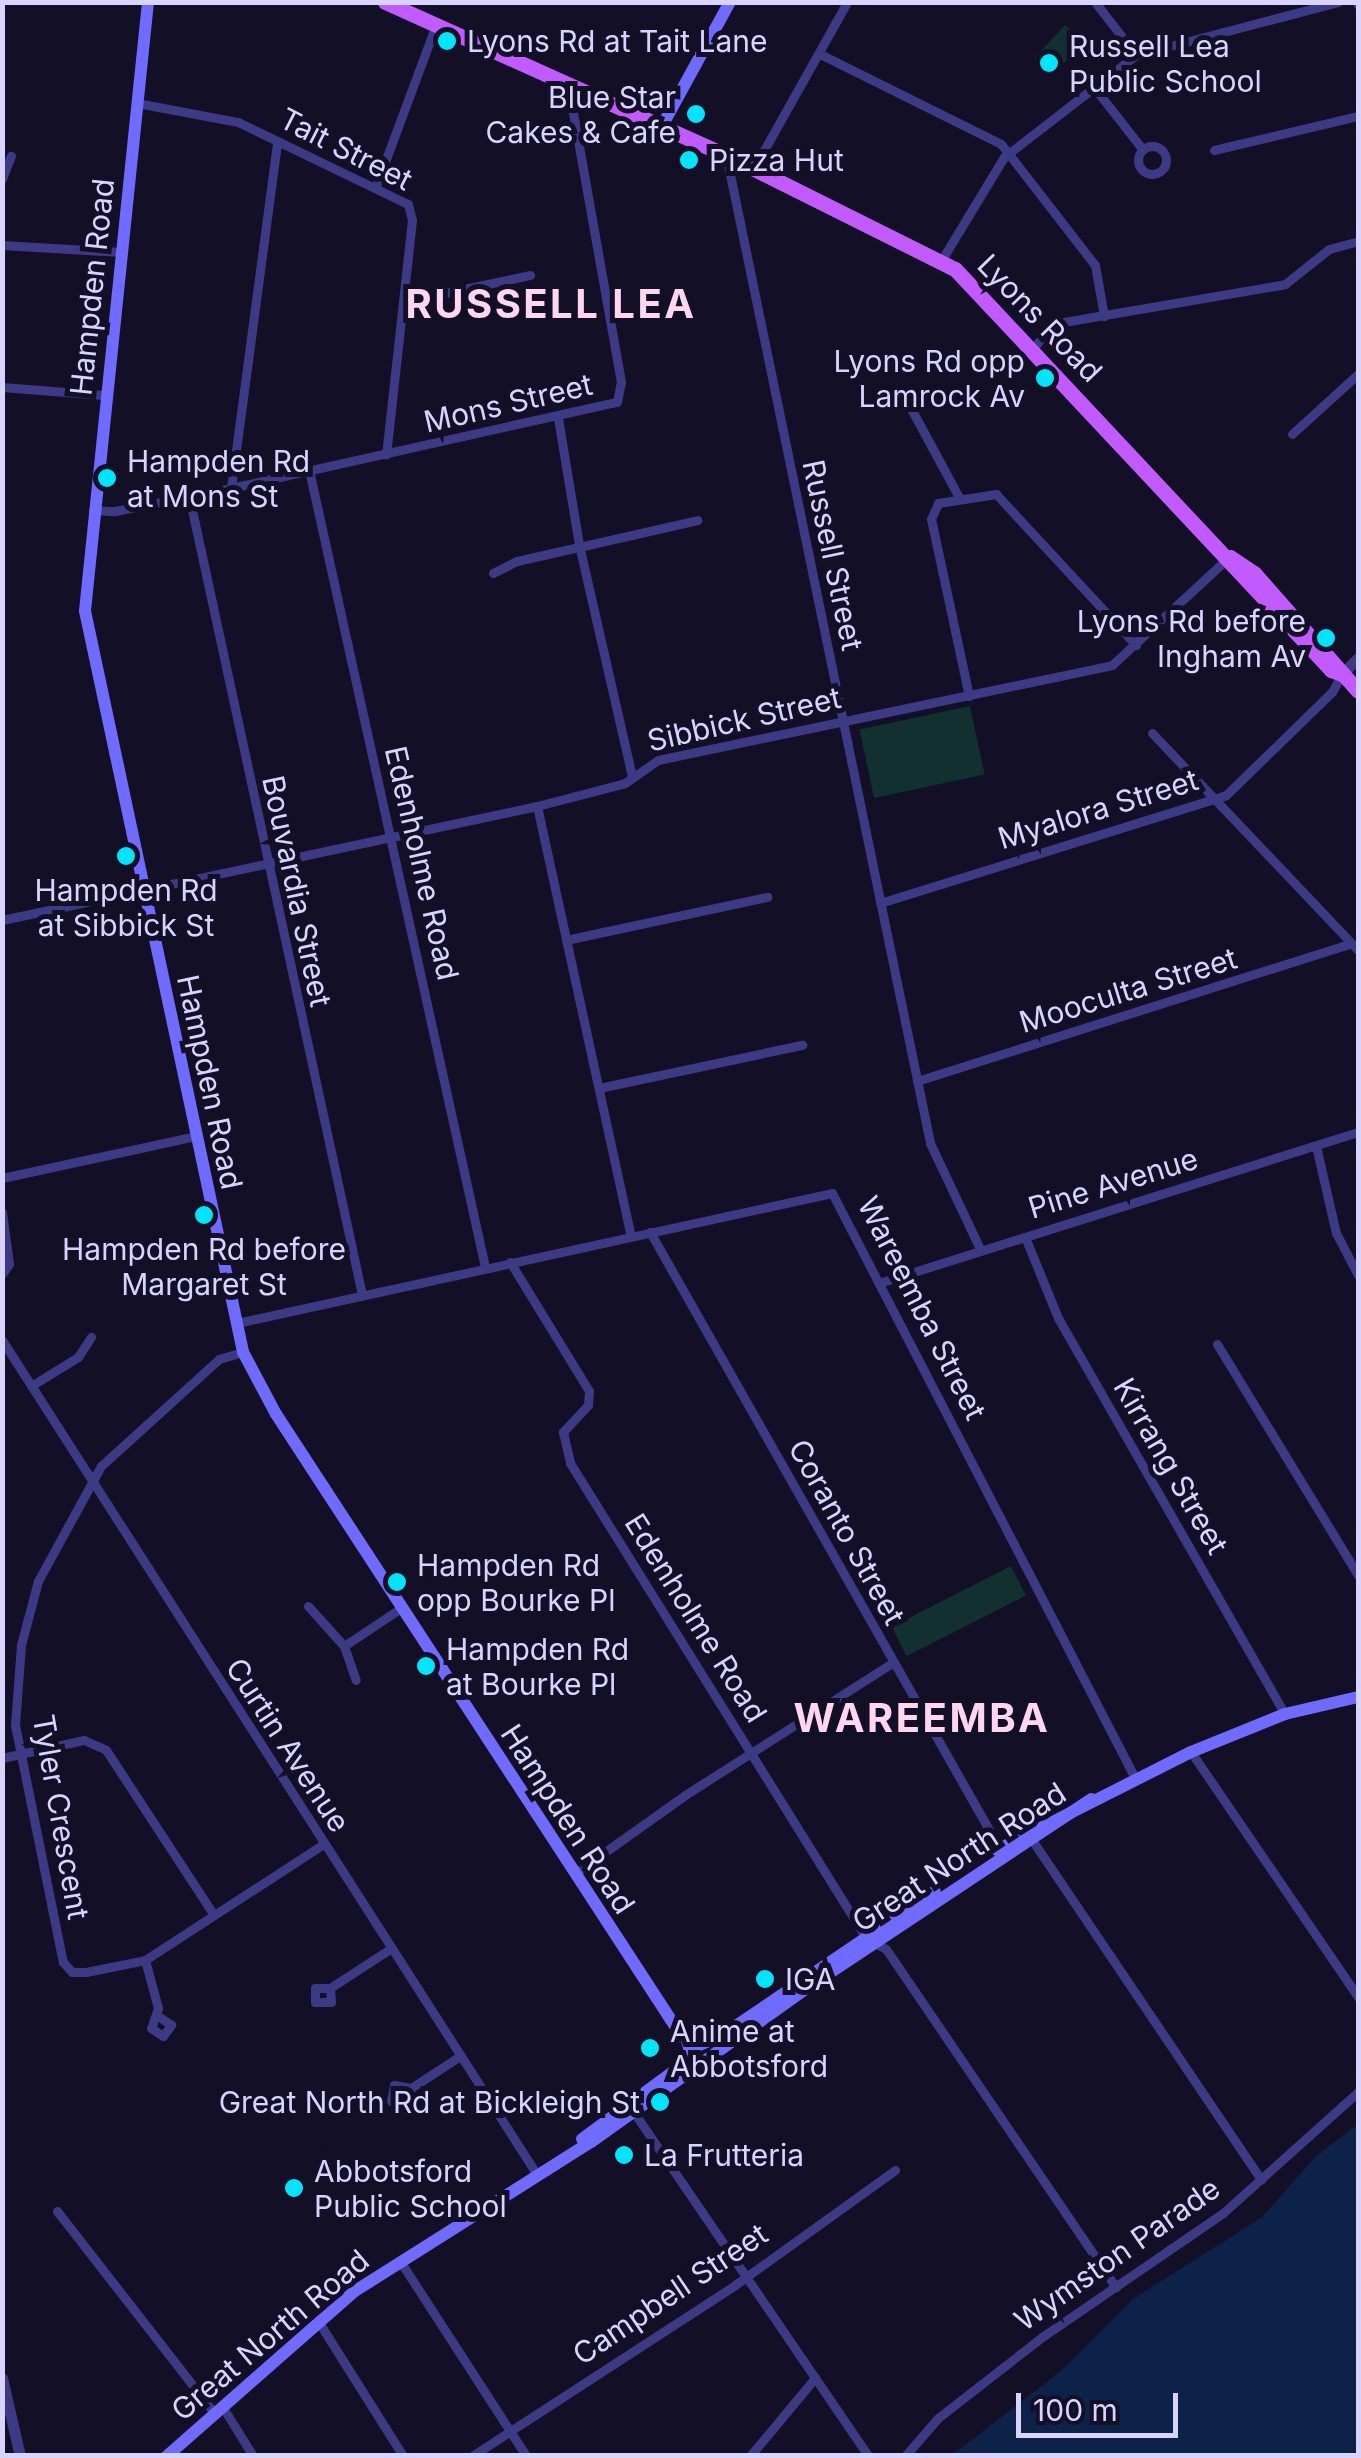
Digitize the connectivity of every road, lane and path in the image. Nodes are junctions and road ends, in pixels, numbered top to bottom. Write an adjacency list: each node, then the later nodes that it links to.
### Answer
1 (148, 2): 12 (main road, Hampden Road)
2 (385, 2): 7 (main road, Lyons Road)
3 (730, 2): 14 (main road)
4 (847, 2): 8 (street)
5 (1095, 2): 9 (street)
6 (1338, 2): 9 (street)
7 (436, 26): 10 (main road, Lyons Road); 23 (street)
8 (822, 55): 18 (street); 21 (street)
9 (1136, 55): 11 (street)
10 (568, 83): 14 (main road, Lyons Road); 36 (street, Mons Street)
11 (1093, 86): 16 (street); 18 (street)
12 (137, 103): 15 (street, Tait Street); 26 (main road, Hampden Road)
13 (1358, 116): 17 (street)
14 (662, 126): 19 (main road, Lyons Road)
15 (277, 141): 23 (street, Tait Street); 40 (street)
16 (1143, 150)
17 (1214, 150)
18 (1009, 152): 27 (street); 30 (street)
19 (726, 155): 21 (main road, Lyons Road); 53 (street, Russell Street)
20 (11, 156): 22 (street)
21 (754, 168): 27 (main road, Lyons Road)
22 (2, 179)
23 (376, 186): 29 (street, Tait Street)
24 (1358, 240): 30 (street)
25 (2, 245): 26 (street)
26 (121, 252): 34 (main road, Hampden Road)
27 (941, 261): 31 (main road, Lyons Road)
28 (530, 275): 29 (street)
29 (403, 302): 38 (street, Tait Street)
30 (1104, 316): 31 (street)
31 (1033, 349): 46 (main road, Lyons Road)
32 (1358, 374): 37 (street)
33 (2, 387): 34 (street)
34 (104, 395): 43 (main road, Hampden Road)
35 (908, 403): 42 (street)
36 (558, 418): 38 (street, Mons Street); 45 (street)
37 (1292, 434)
38 (386, 455): 39 (street, Mons Street)
39 (308, 470): 40 (street, Mons Street); 58 (street, Edenholme Road)
40 (231, 488): 41 (street, Mons Street)
41 (189, 496): 43 (street, Mons Street); 59 (street, Bouvardia Street)
42 (960, 499): 48 (street); 52 (street)
43 (92, 510): 60 (main road, Hampden Road)
44 (697, 520): 45 (street)
45 (579, 545): 47 (street); 55 (street)
46 (1230, 557): 48 (street, Sibbick Street); 50 (main road, Lyons Road)
47 (493, 574)
48 (1136, 645): 52 (street, Sibbick Street)
49 (1358, 658): 50 (street)
50 (1342, 674): 51 (main road, Lyons Road); 56 (street, Myalora Street)
51 (1358, 691)
52 (969, 696): 53 (street, Sibbick Street)
53 (843, 721): 55 (street, Sibbick Street); 62 (street, Russell Street)
54 (1152, 733): 56 (street)
55 (632, 777): 57 (street, Sibbick Street)
56 (1214, 800): 62 (street, Myalora Street); 65 (street)
57 (537, 806): 58 (street, Sibbick Street); 64 (street)
58 (391, 836): 59 (street, Sibbick Street); 79 (street, Edenholme Road)
59 (265, 863): 60 (street, Sibbick Street); 83 (street, Bouvardia Street)
60 (143, 890): 63 (street, Sibbick Street); 70 (main road, Hampden Road)
61 (767, 897): 64 (street)
62 (880, 902): 67 (street, Russell Street)
63 (2, 920)
64 (566, 940): 68 (street)
65 (1355, 947): 67 (street, Mooculta Street)
66 (802, 1044): 68 (street)
67 (917, 1081): 77 (street, Russell Street)
68 (598, 1088): 75 (street)
69 (1358, 1132): 71 (street, Pine Avenue)
70 (196, 1136): 72 (street); 84 (main road, Hampden Road)
71 (1316, 1146): 76 (street, Pine Avenue); 81 (street)
72 (2, 1178)
73 (2, 1212): 80 (street)
74 (650, 1232): 75 (street, Wareemba Street); 82 (street, Wareemba Street); 95 (street, Coranto Street)
75 (630, 1236): 78 (street, Wareemba Street)
76 (1026, 1237): 77 (street, Pine Avenue); 98 (street, Kirrang Street)
77 (982, 1251): 82 (street, Pine Avenue)
78 (510, 1262): 79 (street, Wareemba Street); 99 (street, Edenholme Road)
79 (485, 1267): 83 (street, Wareemba Street)
80 (2, 1274)
81 (1358, 1275)
82 (882, 1282): 103 (street, Wareemba Street)
83 (362, 1294): 84 (street, Wareemba Street)
84 (237, 1323): 88 (main road, Hampden Road)
85 (91, 1337): 89 (street)
86 (2, 1340): 89 (street, Curtin Avenue)
87 (1217, 1344): 91 (street)
88 (243, 1352): 90 (street, Tyler Crescent); 93 (main road, Hampden Road)
89 (31, 1386): 90 (street, Curtin Avenue)
90 (88, 1481): 101 (street, Tyler Crescent); 105 (street, Curtin Avenue)
91 (1358, 1576)
92 (308, 1606): 94 (street)
93 (401, 1608): 94 (street); 107 (main road, Hampden Road)
94 (344, 1646): 96 (street)
95 (892, 1663): 99 (street); 106 (street, Coranto Street)
96 (356, 1680)
97 (1358, 1698): 98 (main road, Great North Road)
98 (1285, 1714): 100 (main road, Great North Road)
99 (750, 1752): 107 (street); 109 (street, Edenholme Road)
100 (1191, 1752): 103 (main road, Great North Road); 113 (street)
101 (20, 1754): 102 (street); 108 (street); 111 (street, Tyler Crescent)
102 (2, 1758)
103 (1134, 1776): 104 (main road, Great North Road)
104 (1029, 1836): 106 (main road, Great North Road); 123 (street)
105 (322, 1845): 108 (street, Tyler Crescent); 110 (street, Curtin Avenue)
106 (1001, 1852): 109 (main road, Great North Road)
107 (574, 1874): 115 (main road, Hampden Road)
108 (214, 1915): 111 (street, Tyler Crescent)
109 (872, 1939): 115 (main road, Great North Road); 117 (main road, Great North Road); 127 (street, Edenholme Road)
110 (390, 1949): 112 (street); 116 (street, Curtin Avenue)
111 (146, 1960): 114 (street)
112 (330, 1988)
113 (1358, 1997)
114 (158, 2016)
115 (692, 2050): 117 (main road); 117 (main road); 120 (main road, Great North Road)
116 (460, 2056): 118 (street); 122 (street, Curtin Avenue)
117 (702, 2065): 120 (main road, Great North Road)
118 (411, 2088)
119 (1358, 2092): 123 (street, Wymston Parade)
120 (631, 2108): 122 (main road, Great North Road); 126 (street)
121 (895, 2170): 126 (street, Campbell Street)
122 (536, 2173): 125 (main road, Great North Road)
123 (1261, 2180): 127 (street, Wymston Parade)
124 (57, 2211): 131 (street)
125 (399, 2260): 128 (main road, Great North Road); 132 (street)
126 (744, 2274): 130 (street); 132 (street, Campbell Street)
127 (1116, 2287): 141 (street, Wymston Parade)
128 (318, 2321): 131 (main road, Great North Road); 136 (street)
129 (2, 2378): 133 (street)
130 (815, 2378): 139 (street); 140 (street)
131 (217, 2408): 134 (main road, Great North Road); 135 (street)
132 (510, 2430): 137 (street, Campbell Street); 138 (street)
133 (20, 2456)
134 (167, 2456)
135 (253, 2456)
136 (403, 2456)
137 (472, 2456)
138 (526, 2456)
139 (750, 2456)
140 (868, 2456)
141 (905, 2456)

